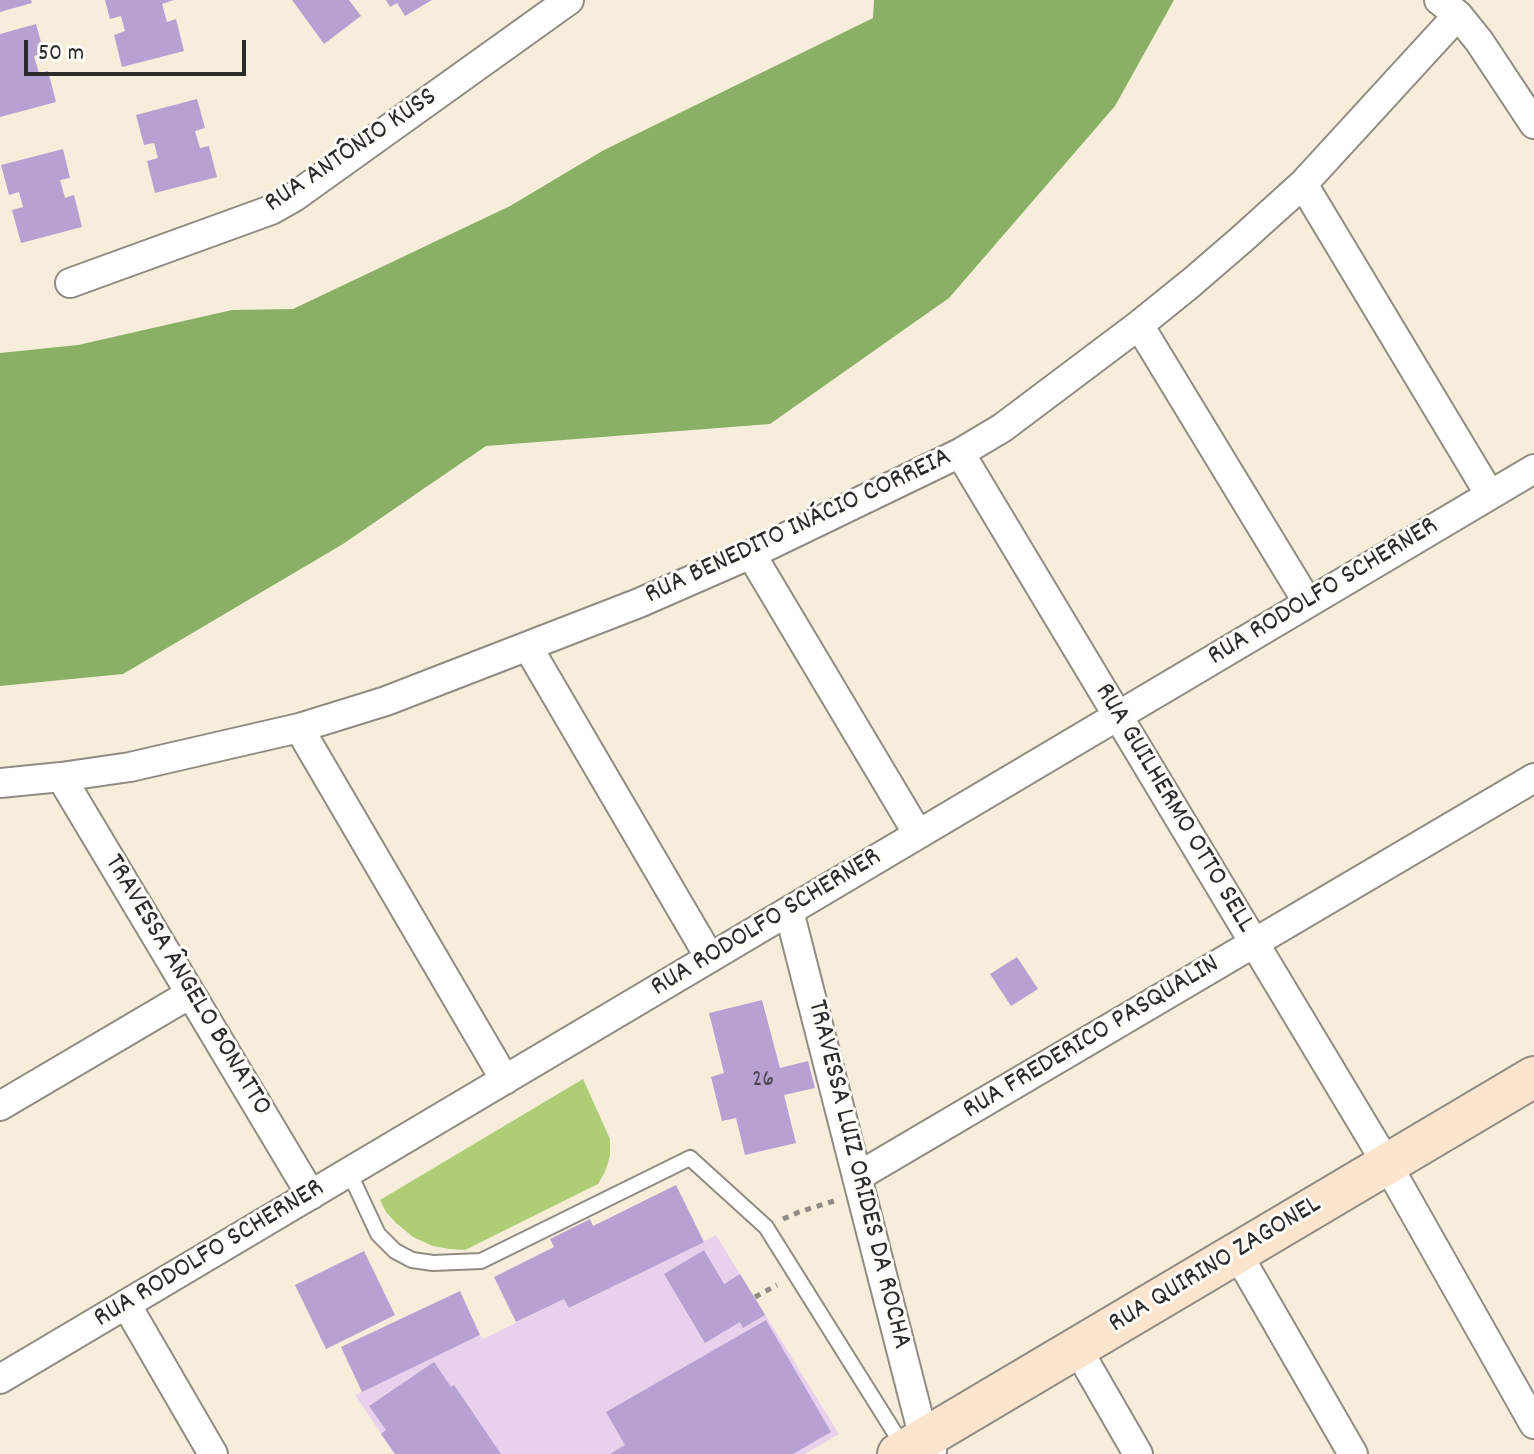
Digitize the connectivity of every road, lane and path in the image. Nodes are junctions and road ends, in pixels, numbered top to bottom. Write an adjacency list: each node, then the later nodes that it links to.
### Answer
1 (569, 0): 5 (street, RUA ANTÔNIO KUSS)
2 (1448, 8): 3 (street); 4 (street, RUA BENEDITO INÁCIO CORREIA)
3 (1534, 124)
4 (1303, 184): 6 (street, RUA BENEDITO INÁCIO CORREIA); 9 (street)
5 (70, 283)
6 (1139, 325): 7 (street, RUA BENEDITO INÁCIO CORREIA); 11 (street)
7 (960, 453): 10 (street, RUA BENEDITO INÁCIO CORREIA); 13 (street, RUA GUILHERMO OTTO SELL)
8 (1534, 469): 9 (street, RUA RODOLFO SCHERNER)
9 (1490, 495): 11 (street, RUA RODOLFO SCHERNER)
10 (751, 554): 12 (street, RUA BENEDITO INÁCIO CORREIA); 18 (street)
11 (1308, 603): 13 (street, RUA RODOLFO SCHERNER)
12 (528, 647): 14 (street, RUA BENEDITO INÁCIO CORREIA); 21 (street)
13 (1118, 716): 18 (street, RUA RODOLFO SCHERNER); 20 (street, RUA GUILHERMO OTTO SELL)
14 (299, 728): 15 (street, RUA BENEDITO INÁCIO CORREIA); 24 (street)
15 (61, 777): 17 (street, RUA BENEDITO INÁCIO CORREIA); 22 (street, TRAVESSA ÂNGELO BONATTO)
16 (1534, 778): 20 (street, RUA FREDERICO PASQUALIN)
17 (0, 783)
18 (918, 834): 19 (street, RUA RODOLFO SCHERNER)
19 (789, 911): 21 (street, RUA RODOLFO SCHERNER); 28 (street, TRAVESSA LUIZ ORIDES DA ROCHA)
20 (1254, 943): 26 (street, RUA GUILHERMO OTTO SELL); 28 (street, RUA FREDERICO PASQUALIN)
21 (710, 958): 24 (street, RUA RODOLFO SCHERNER)
22 (190, 994): 25 (street); 29 (street, TRAVESSA ÂNGELO BONATTO)
23 (1534, 1077): 26 (street, RUA QUIRINO ZAGONEL)
24 (505, 1080): 27 (street, RUA RODOLFO SCHERNER)
25 (3, 1099)
26 (1387, 1164): 31 (street, RUA QUIRINO ZAGONEL); 35 (street, RUA GUILHERMO OTTO SELL)
27 (349, 1172): 29 (street, RUA RODOLFO SCHERNER); 30 (lane)
28 (859, 1186): 30 (path); 36 (street, TRAVESSA LUIZ ORIDES DA ROCHA)
29 (311, 1195): 32 (street, RUA RODOLFO SCHERNER)
30 (766, 1227): 36 (lane)
31 (1237, 1253): 33 (street, RUA QUIRINO ZAGONEL); 39 (street)
32 (126, 1304): 34 (street, RUA RODOLFO SCHERNER); 37 (street)
33 (1077, 1348): 36 (street, RUA QUIRINO ZAGONEL); 38 (street)
34 (0, 1379)
35 (1534, 1424)
36 (915, 1449)
37 (213, 1454)
38 (1138, 1454)
39 (1353, 1454)

